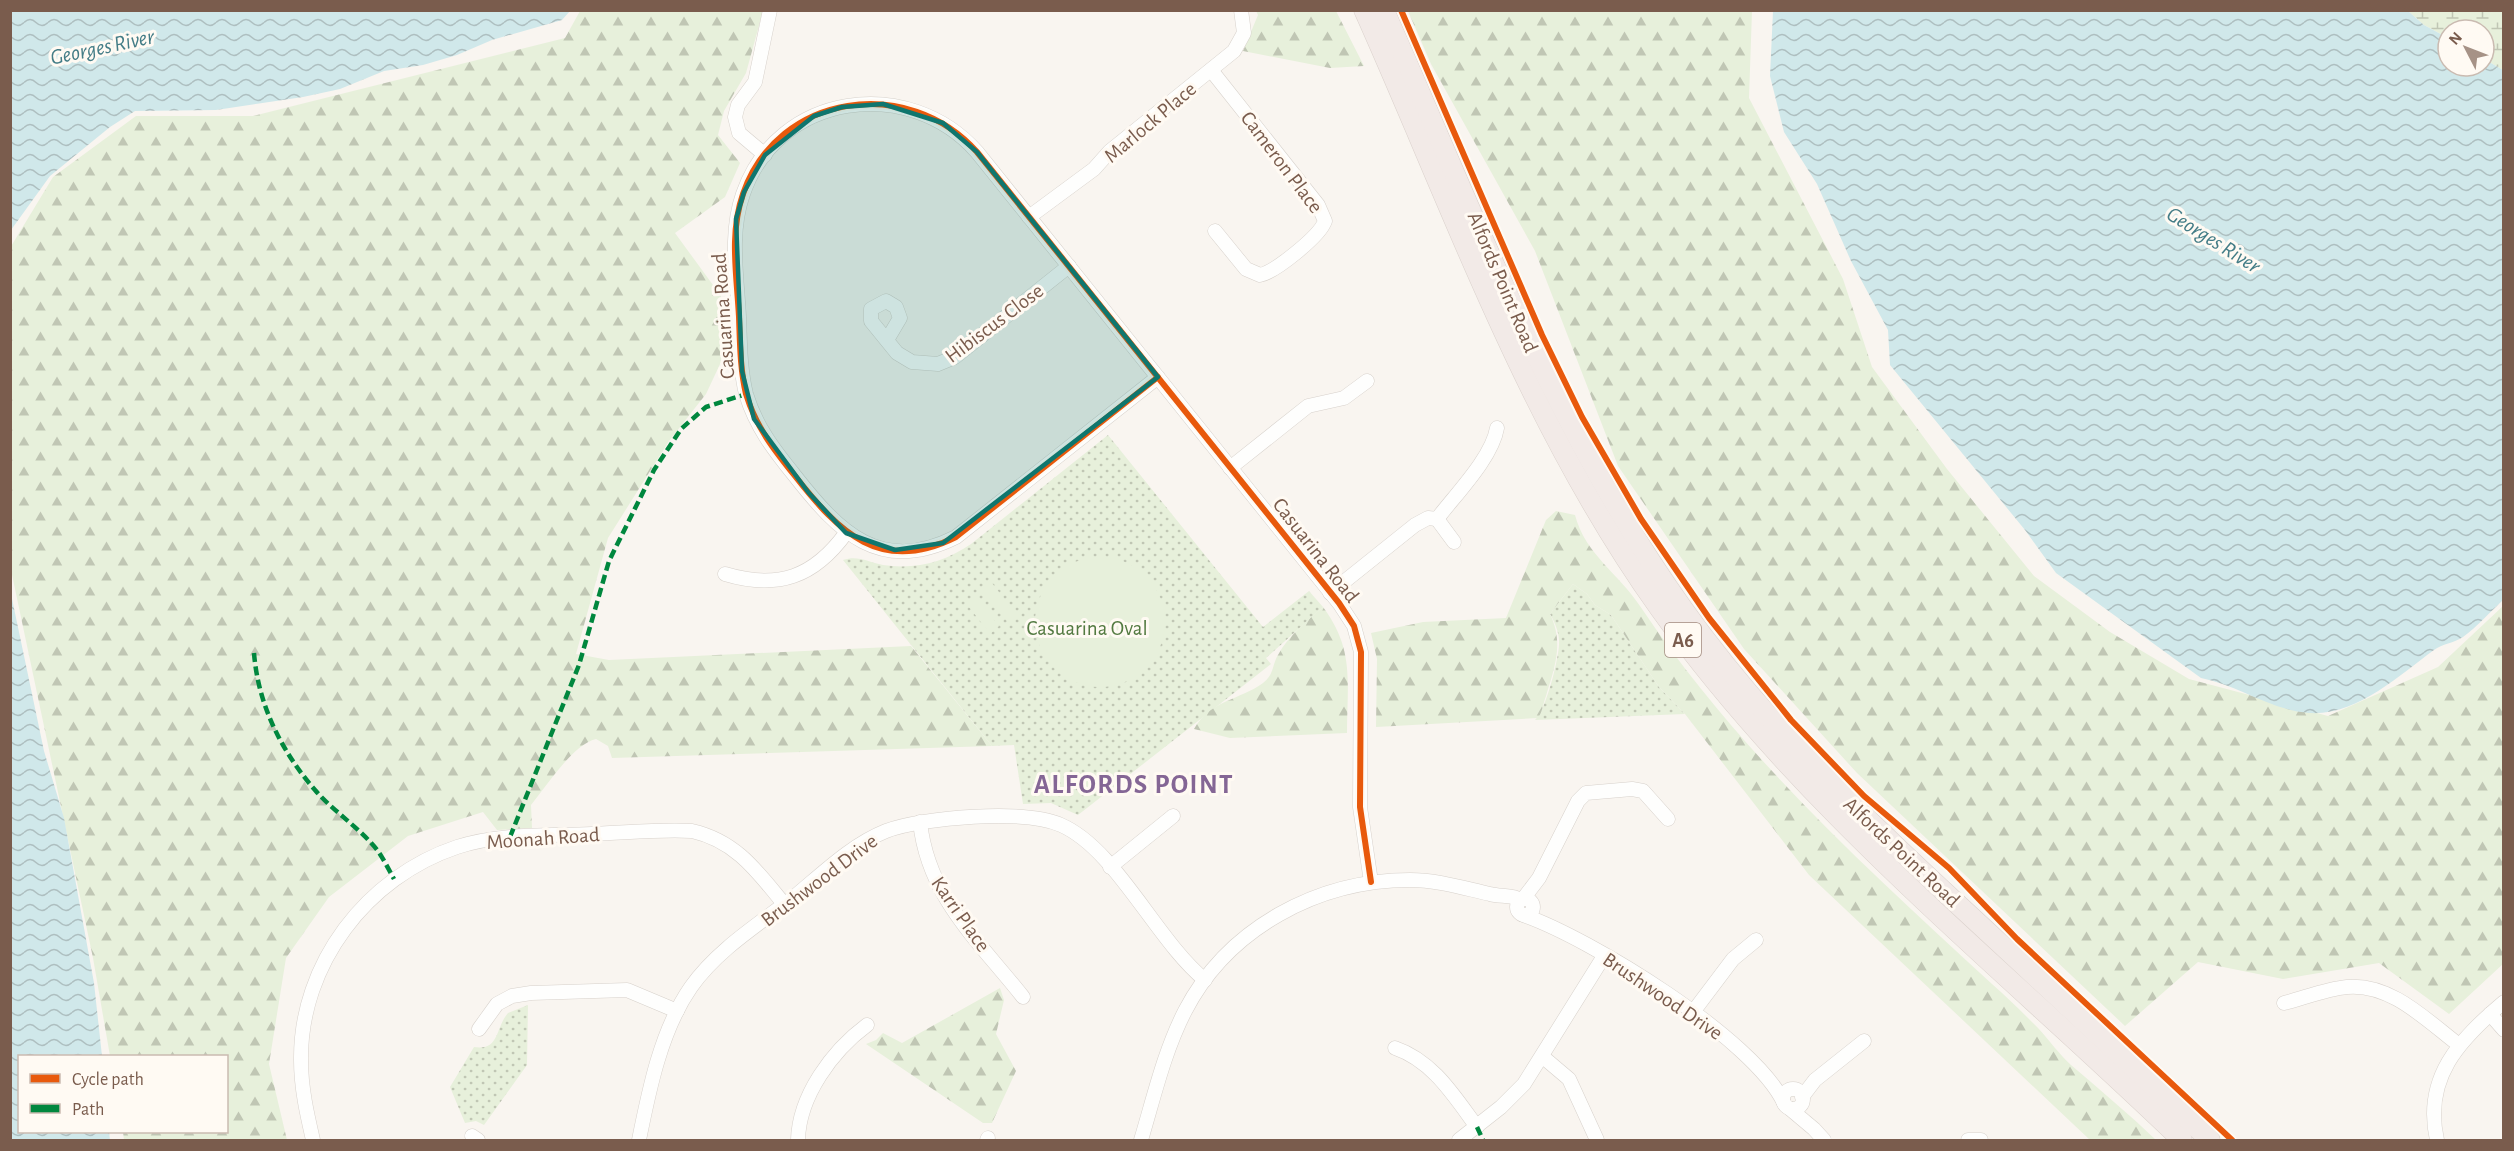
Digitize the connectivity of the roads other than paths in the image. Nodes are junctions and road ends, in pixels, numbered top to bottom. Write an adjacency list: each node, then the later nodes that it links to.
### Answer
1 (770, 10): 6 (street)
2 (1241, 10): 5 (street, Marlock Place)
3 (1364, 10): 57 (highway, Alfords Point Road / A6)
4 (1384, 10): 58 (highway, Alfords Point Road / A6)
5 (1211, 70): 7 (street, Marlock Place); 8 (street, Cameron Place)
6 (765, 155): 7 (street, Casuarina Road); 16 (street, Casuarina Road)
7 (1029, 217): 9 (street, Casuarina Road)
8 (1215, 231)
9 (1069, 266): 10 (street, Hibiscus Close); 11 (street, Casuarina Road)
10 (887, 340)
11 (1158, 377): 14 (street, Casuarina Road); 16 (street, Casuarina Road)
12 (1367, 381): 14 (street)
13 (1497, 428): 15 (street)
14 (1230, 468): 19 (street, Casuarina Road)
15 (1437, 519): 17 (street); 19 (street)
16 (846, 533): 18 (street)
17 (1454, 542)
18 (725, 574)
19 (1330, 593): 24 (street, Casuarina Road)
20 (1173, 816): 23 (street)
21 (1668, 819): 26 (street)
22 (920, 822): 23 (street, Brushwood Drive); 25 (street, Brushwood Drive); 30 (street, Karri Place)
23 (1110, 867): 29 (street, Brushwood Drive)
24 (1371, 882): 26 (street, Brushwood Drive); 29 (street, Brushwood Drive)
25 (784, 904): 33 (street, Brushwood Drive); 48 (street, Moonah Road)
26 (1525, 906): 28 (street, Brushwood Drive)
27 (1756, 940): 34 (street)
28 (1604, 956): 34 (street, Brushwood Drive); 42 (street)
29 (1205, 980): 51 (street, Brushwood Drive)
30 (1023, 997)
31 (2504, 1002): 35 (street)
32 (2284, 1003): 40 (street)
33 (676, 1011): 37 (street); 49 (street, Brushwood Drive)
34 (1693, 1012): 43 (street, Brushwood Drive)
35 (2490, 1014): 38 (street); 40 (street)
36 (867, 1025): 50 (street)
37 (479, 1029)
38 (2504, 1030)
39 (1864, 1041): 44 (street)
40 (2459, 1045): 59 (street)
41 (1395, 1048): 46 (street)
42 (1543, 1057): 46 (street); 53 (street)
43 (1764, 1073): 44 (street, Brushwood Drive); 45 (street, Brushwood Drive)
44 (1798, 1095): 45 (street); 47 (street, Brushwood Drive)
45 (1786, 1105): 47 (street, Brushwood Drive)
46 (1477, 1127): 52 (street)
47 (1814, 1129): 54 (street, Brushwood Drive)
48 (313, 1140)
49 (639, 1140)
50 (798, 1140)
51 (1141, 1140)
52 (1459, 1140)
53 (1597, 1140)
54 (1824, 1140)
55 (1968, 1140): 56 (street)
56 (1981, 1140)
57 (2182, 1140)
58 (2210, 1140)
59 (2438, 1140)

